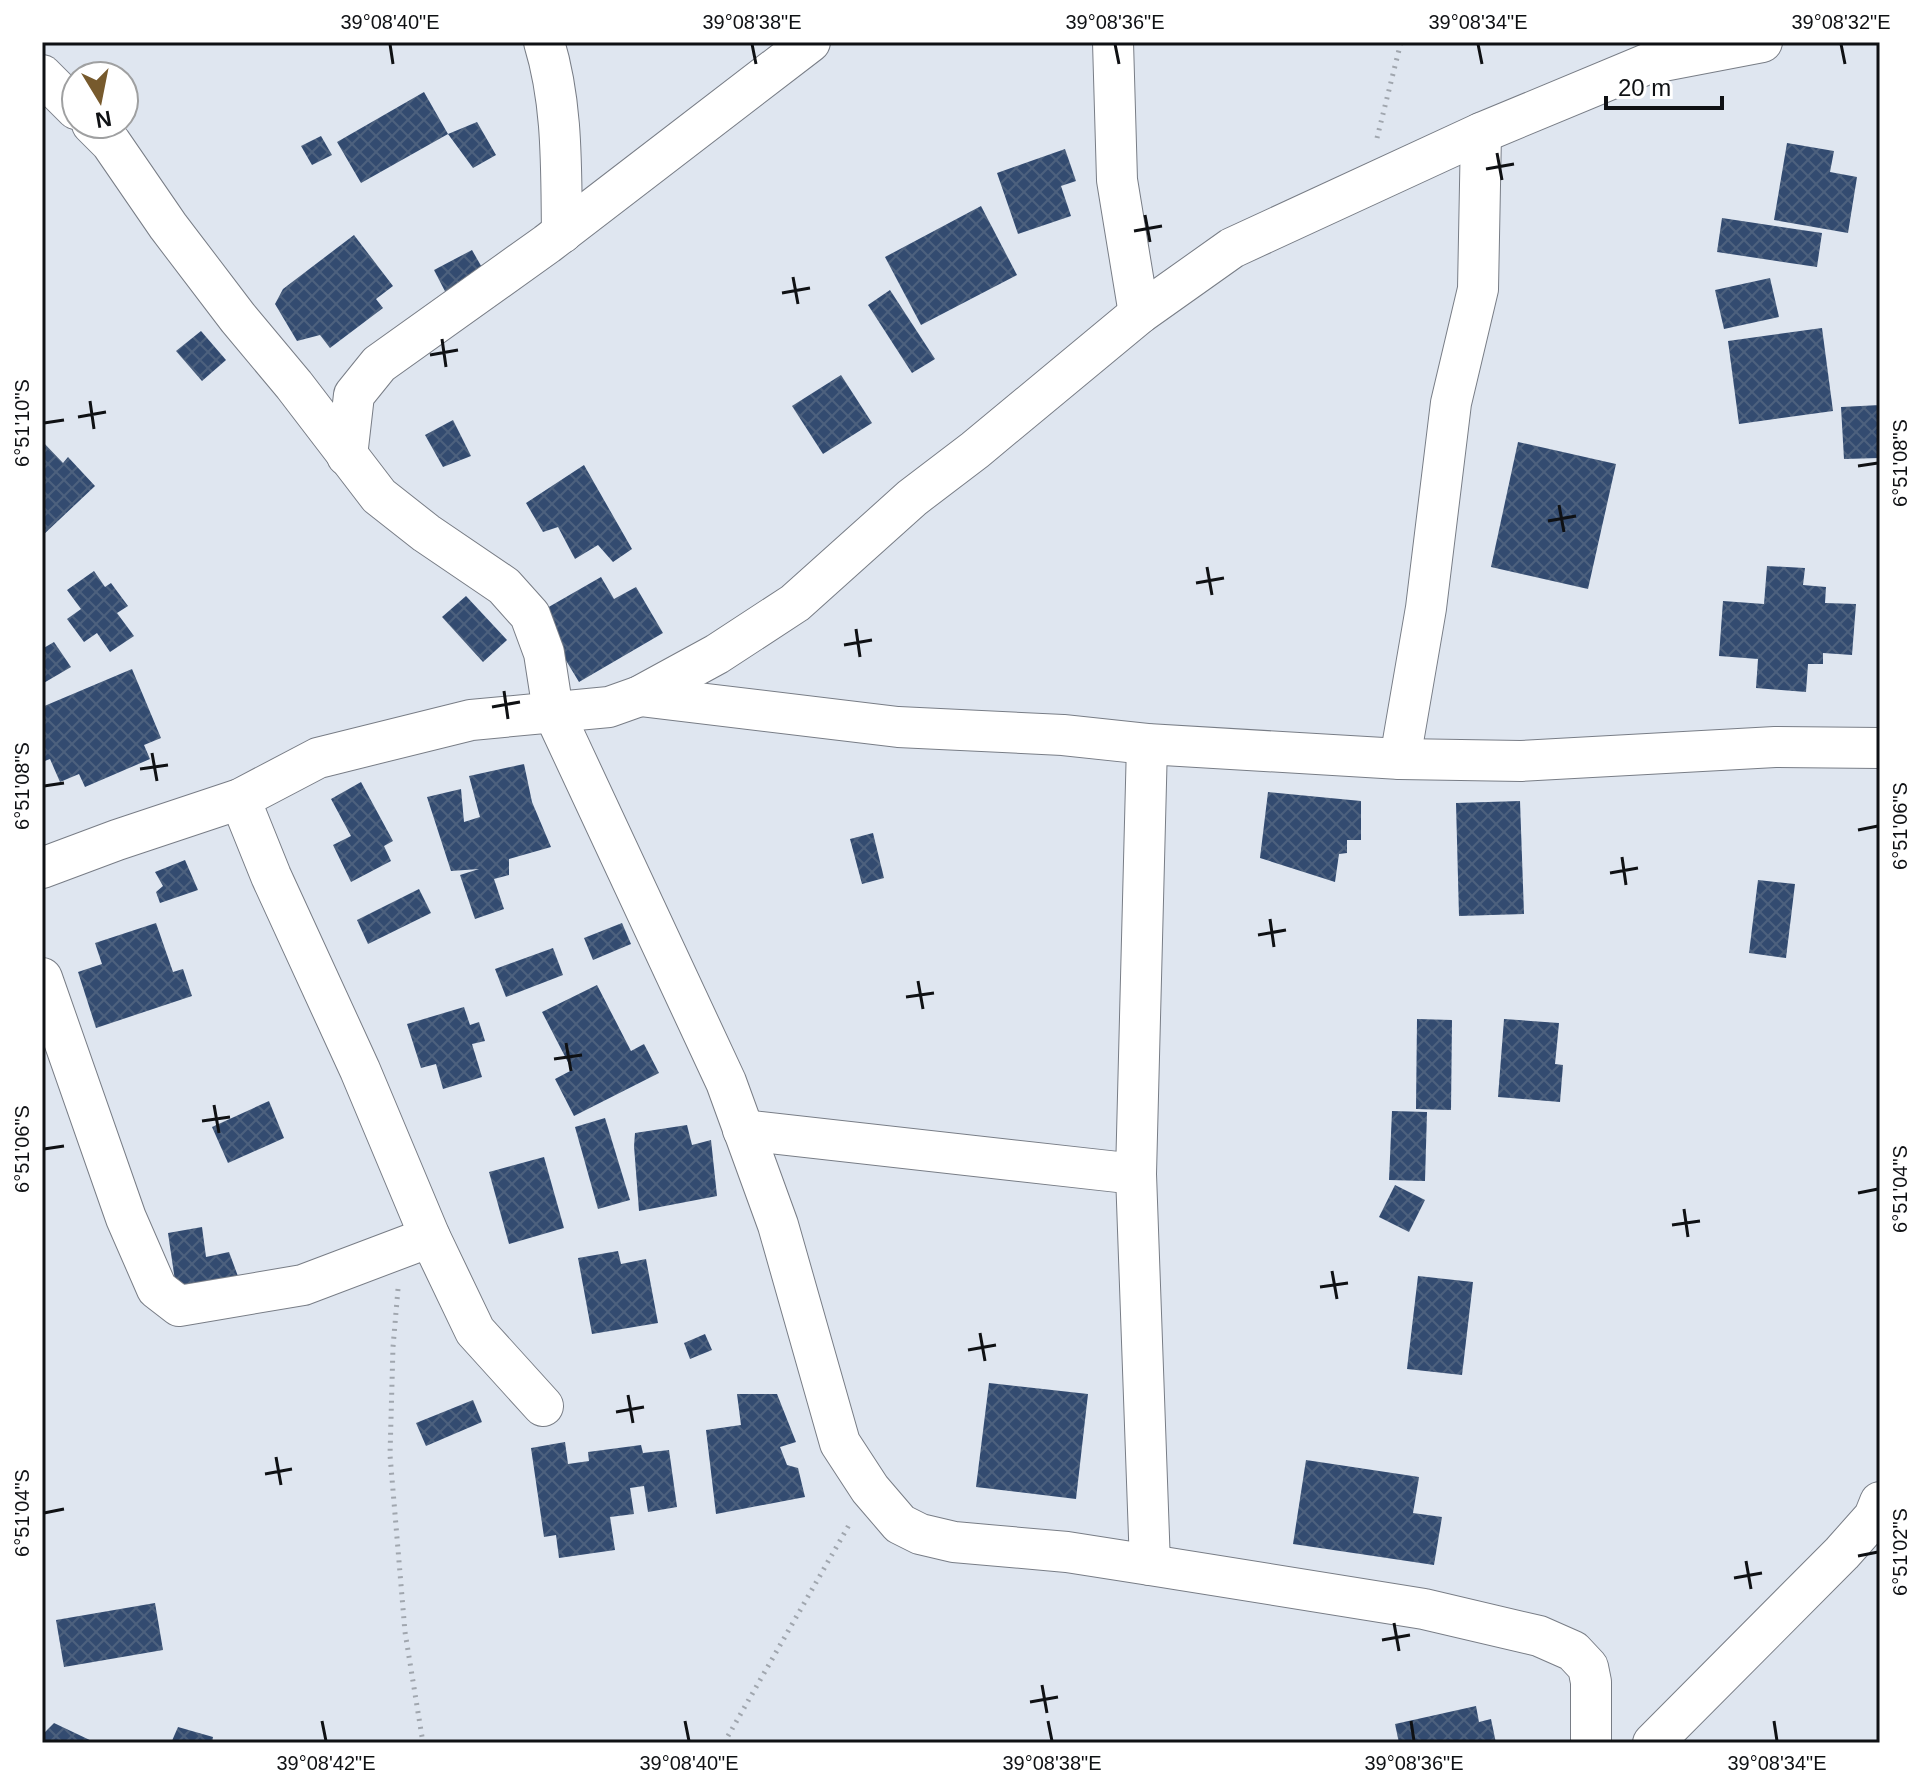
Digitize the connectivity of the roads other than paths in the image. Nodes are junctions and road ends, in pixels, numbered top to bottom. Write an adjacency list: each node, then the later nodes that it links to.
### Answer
1 (544, 42): 9 (street)
2 (810, 42): 9 (street)
3 (1113, 42): 10 (street)
4 (1762, 42): 7 (street)
5 (42, 75): 6 (street)
6 (60, 93)
7 (1481, 133): 10 (street); 16 (street)
8 (108, 140): 11 (street)
9 (562, 233): 11 (street)
10 (1139, 314): 12 (street)
11 (347, 456): 13 (street)
12 (640, 696): 13 (street); 14 (street)
13 (553, 711): 17 (street); 20 (street)
14 (1147, 744): 16 (street); 21 (street)
15 (1880, 748): 16 (street)
16 (1400, 759)
17 (240, 799): 18 (street); 22 (street)
18 (42, 868)
19 (42, 978): 22 (street)
20 (743, 1130): 21 (street); 25 (street)
21 (1136, 1174): 25 (street)
22 (416, 1243): 23 (street)
23 (543, 1406)
24 (1880, 1502): 27 (street)
25 (1150, 1565): 26 (street)
26 (1591, 1743)
27 (1653, 1743)

